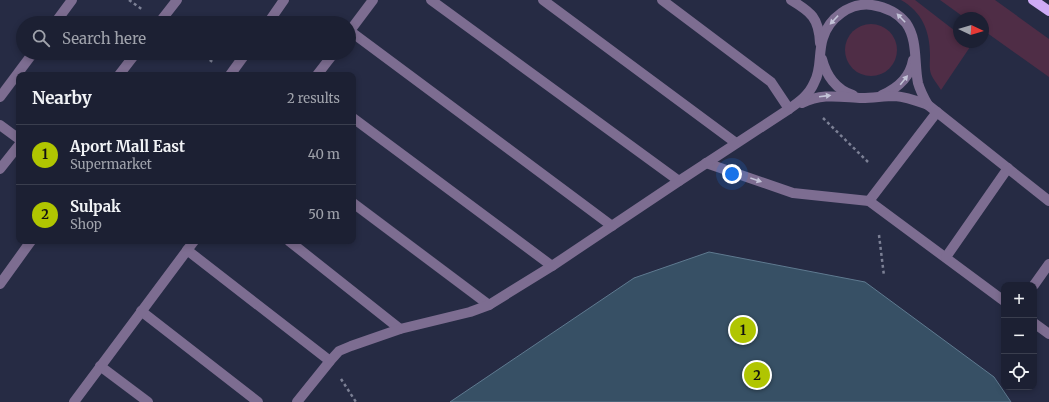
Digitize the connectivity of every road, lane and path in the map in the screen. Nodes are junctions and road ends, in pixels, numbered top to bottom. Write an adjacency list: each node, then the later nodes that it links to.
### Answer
1 (72, 0): 11 (lane)
2 (177, 0): 12 (lane)
3 (284, 0): 13 (lane)
4 (373, 0): 14 (lane)
5 (431, 0): 43 (lane)
6 (543, 0): 37 (lane)
7 (662, 0): 31 (lane)
8 (791, 0): 17 (lane)
9 (1033, 0): 10 (main road)
10 (1049, 11)
11 (60, 16)
12 (164, 16)
13 (273, 16)
14 (356, 23)
15 (356, 35): 47 (lane)
16 (915, 52): 17 (lane, one-way to 17); 28 (lane, one-way to 16); 30 (lane)
17 (821, 55): 29 (lane); 31 (lane)
18 (28, 60): 22 (lane)
19 (131, 60): 23 (lane)
20 (241, 60): 24 (lane)
21 (329, 60): 25 (lane)
22 (19, 72)
23 (121, 72)
24 (232, 72)
25 (319, 72)
26 (16, 76): 27 (lane)
27 (0, 97)
28 (879, 97): 29 (lane); 30 (lane)
29 (863, 98): 31 (lane, one-way to 29)
30 (928, 105): 32 (lane)
31 (789, 109): 37 (lane)
32 (937, 112): 41 (lane); 44 (lane)
33 (819, 115): 39 (path)
34 (356, 120): 55 (lane)
35 (0, 125): 36 (lane)
36 (16, 137)
37 (736, 144): 40 (lane)
38 (16, 149): 42 (lane)
39 (868, 162)
40 (706, 163): 43 (lane); 44 (lane, one-way to 44)
41 (1008, 168): 45 (lane); 53 (lane)
42 (0, 169)
43 (679, 181): 47 (lane)
44 (869, 201): 53 (lane)
45 (1049, 201)
46 (356, 205): 60 (lane)
47 (612, 226): 55 (lane)
48 (878, 228): 56 (path)
49 (29, 244): 58 (lane)
50 (192, 244): 52 (lane)
51 (293, 244): 63 (lane)
52 (187, 250): 61 (lane); 65 (lane)
53 (946, 257): 59 (lane)
54 (1049, 264): 57 (lane)
55 (552, 266): 60 (lane)
56 (884, 276)
57 (1036, 282)
58 (0, 284)
59 (1001, 299)
60 (489, 305): 63 (lane)
61 (141, 311): 66 (lane); 69 (lane)
62 (1037, 325): 64 (lane)
63 (400, 329): 65 (lane)
64 (1049, 334)
65 (330, 361): 70 (lane); 71 (path)
66 (100, 366): 67 (lane); 68 (lane)
67 (74, 402)
68 (148, 402)
69 (258, 402)
70 (297, 402)
71 (356, 402)

